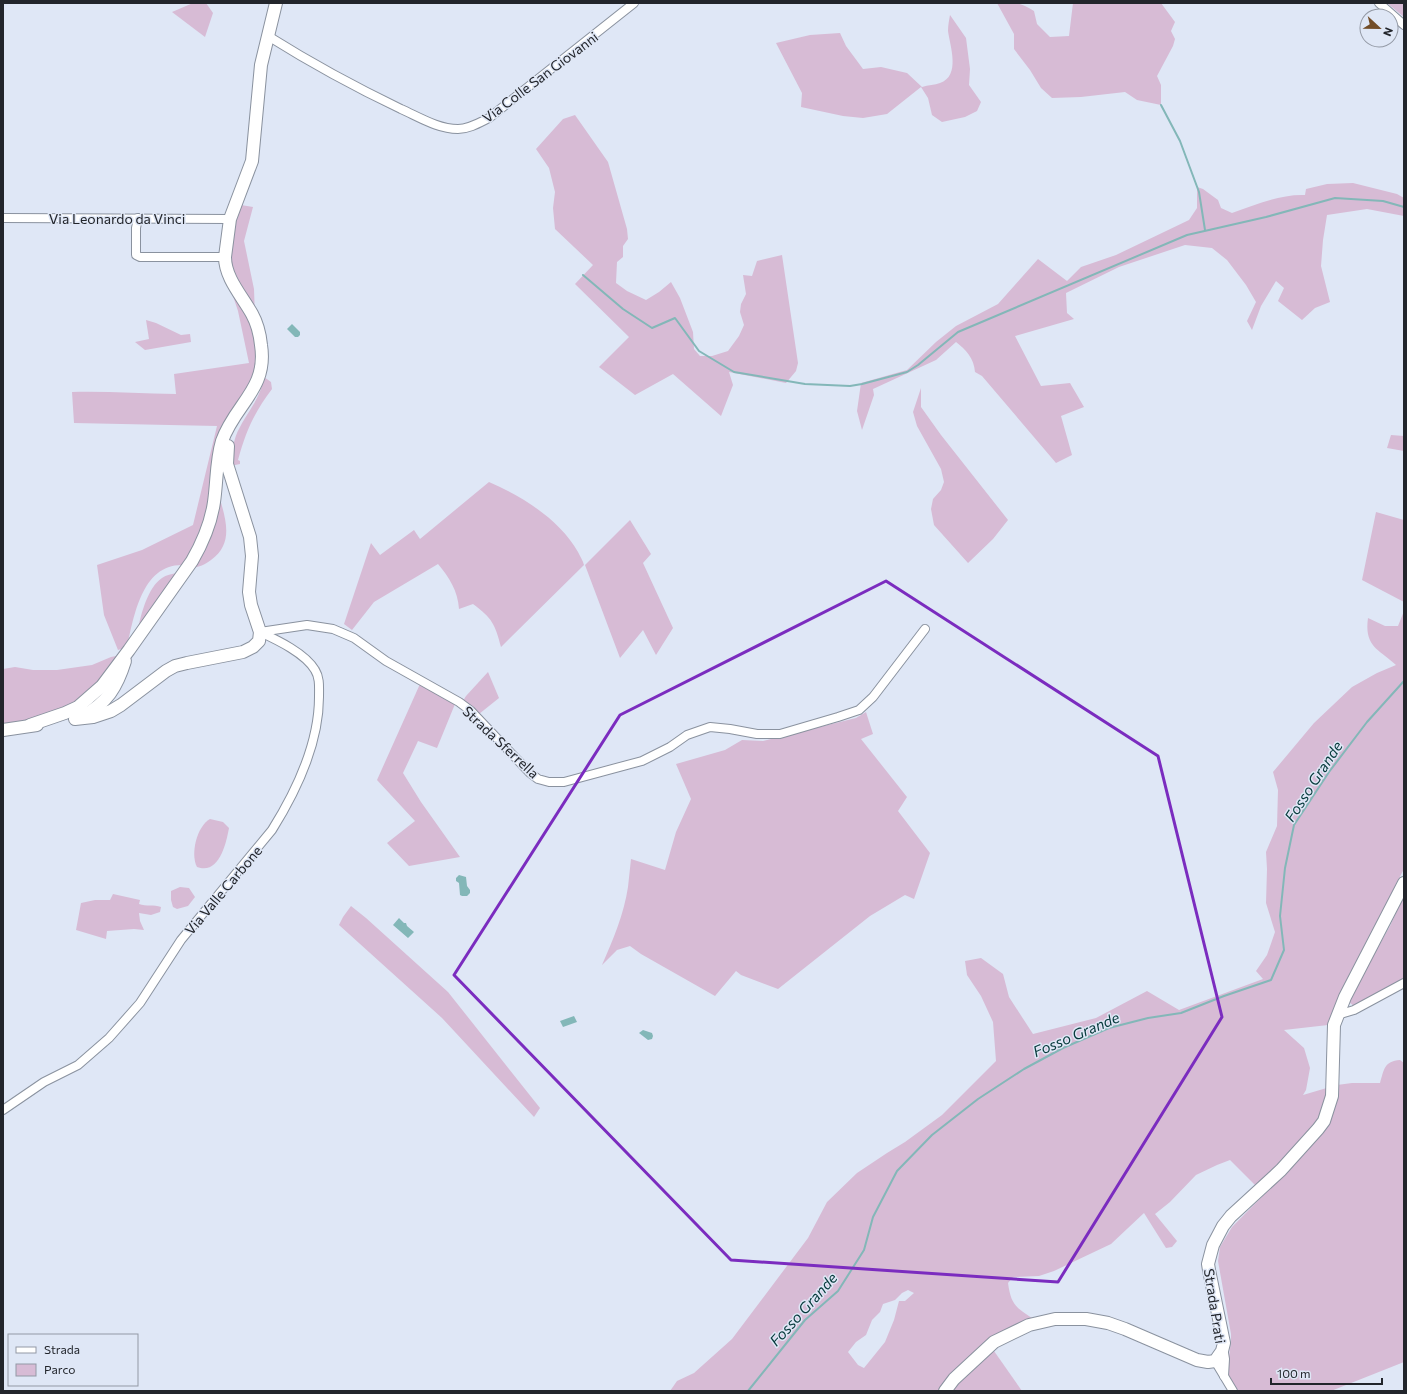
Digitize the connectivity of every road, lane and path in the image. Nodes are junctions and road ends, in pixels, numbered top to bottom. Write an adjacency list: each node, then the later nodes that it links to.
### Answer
1 (276, 3): 5 (street)
2 (634, 3): 5 (street, Via Colle San Giovanni)
3 (1379, 3): 4 (street)
4 (1404, 25)
5 (268, 36): 8 (street)
6 (3, 218): 7 (street, Via Leonardo da Vinci)
7 (138, 218): 8 (street, Via Leonardo da Vinci); 9 (street)
8 (230, 218): 9 (street)
9 (225, 256): 10 (street)
10 (257, 384): 12 (street); 13 (street)
11 (925, 629): 12 (street, Strada Sferrella)
12 (260, 632): 16 (street); 26 (street, Via Valle Carbone)
13 (127, 652): 14 (street); 15 (street)
14 (121, 675): 16 (street); 17 (street)
15 (106, 681): 17 (street); 18 (street)
16 (124, 702): 17 (street); 19 (street)
17 (100, 704): 18 (street); 19 (street); 20 (street)
18 (78, 706): 21 (street)
19 (111, 711): 20 (street)
20 (75, 719): 21 (street)
21 (30, 725): 22 (street)
22 (3, 730)
23 (1404, 883): 25 (street, Strada Prati)
24 (1404, 983): 25 (street)
25 (1337, 1015): 27 (street, Strada Prati)
26 (3, 1110)
27 (1223, 1347): 29 (street, Strada Prati); 30 (street)
28 (1197, 1360): 29 (street, Strada Prati); 30 (street); 31 (street, Strada Prati)
29 (1215, 1361): 30 (street)
30 (1224, 1376): 32 (street)
31 (945, 1391)
32 (1233, 1391)

